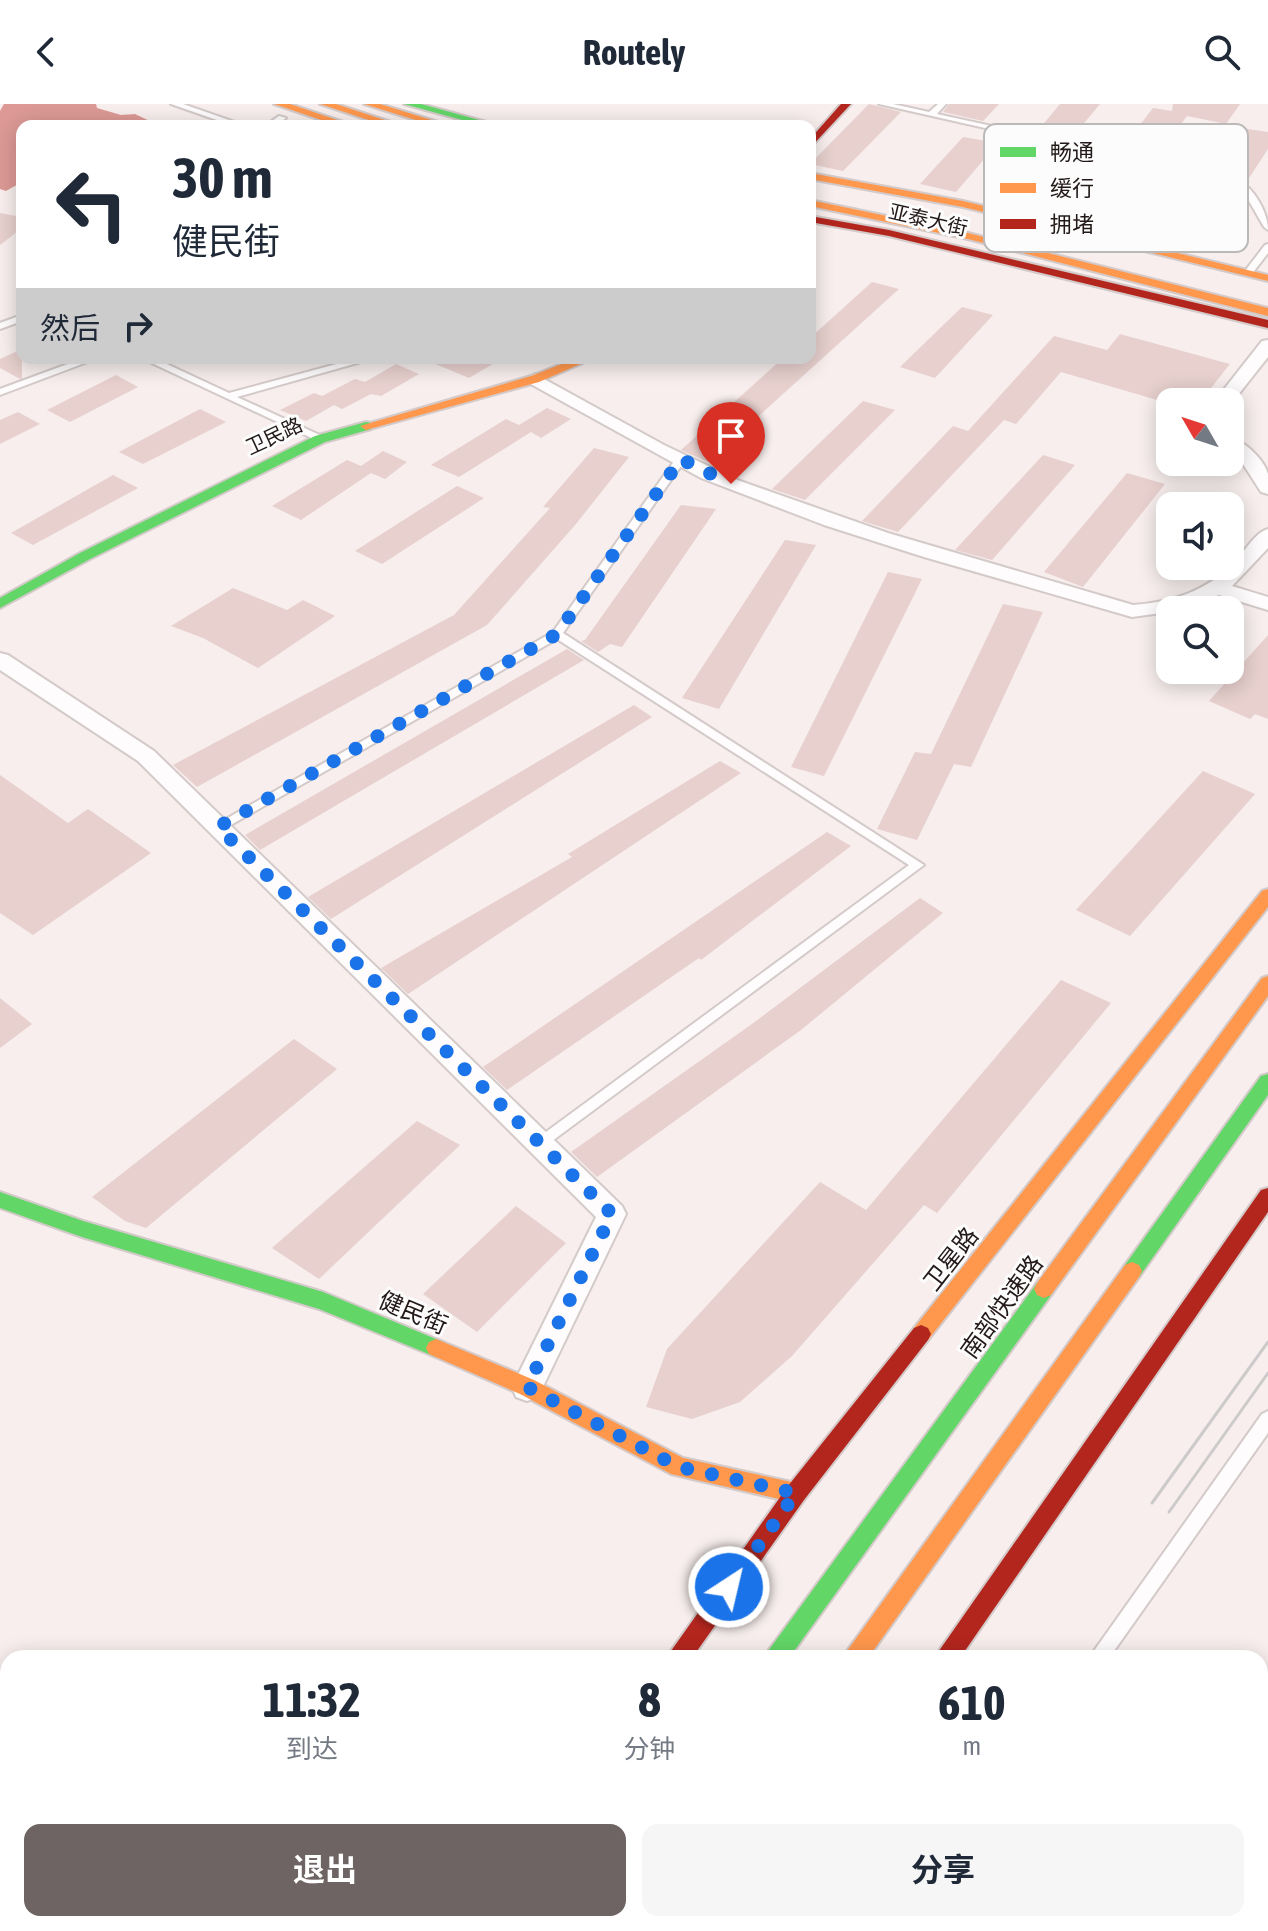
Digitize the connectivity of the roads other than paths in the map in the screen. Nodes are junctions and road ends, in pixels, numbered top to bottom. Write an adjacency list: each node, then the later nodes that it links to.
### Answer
1 (175, 104): 11 (lane)
2 (325, 104): 13 (main road)
3 (369, 104): 9 (main road)
4 (409, 104): 9 (main road)
5 (846, 104): 16 (main road)
6 (883, 104): 10 (lane)
7 (942, 104): 10 (lane)
8 (280, 111): 12 (main road)
9 (446, 114): 14 (main road)
10 (931, 115): 15 (lane)
11 (224, 120)
12 (322, 120)
13 (378, 120)
14 (471, 120)
15 (984, 127)
16 (816, 138)
17 (816, 177): 21 (main road, 亚泰大街)
18 (816, 192): 23 (main road)
19 (1248, 192): 24 (lane)
20 (816, 204): 25 (main road)
21 (984, 209)
22 (816, 220): 33 (main road, 亚泰大街)
23 (984, 225)
24 (1268, 227)
25 (984, 240)
26 (1268, 247): 30 (lane)
27 (1031, 252): 35 (main road)
28 (1093, 252): 34 (main road)
29 (1161, 252): 31 (main road, 亚泰大街)
30 (1264, 259): 31 (lane)
31 (1248, 273): 32 (main road, 亚泰大街)
32 (1268, 278)
33 (1088, 280): 36 (main road, 亚泰大街); 37 (main road)
34 (1268, 295)
35 (1268, 312)
36 (1268, 324)
37 (1268, 344): 43 (street)
38 (77, 364): 44 (lane)
39 (159, 364): 45 (lane)
40 (348, 364): 45 (lane)
41 (573, 364): 42 (main road, 卫民路)
42 (535, 379): 46 (main road, 卫民路); 48 (street)
43 (1234, 388)
44 (0, 392)
45 (228, 396): 46 (lane)
46 (320, 439): 52 (main road, 卫民路)
47 (1244, 455): 49 (street)
48 (681, 459): 51 (street); 54 (lane)
49 (1268, 488)
50 (1268, 535): 51 (street)
51 (1220, 589): 53 (street)
52 (0, 604)
53 (1268, 604)
54 (557, 634): 56 (lane); 60 (lane)
55 (0, 660): 56 (street)
56 (218, 827): 60 (street)
57 (1268, 895): 65 (main road, 卫星路)
58 (1268, 983): 67 (main road, 南部快速路)
59 (1268, 1081): 68 (main road)
60 (540, 1144): 63 (street)
61 (1268, 1196): 69 (main road)
62 (0, 1200): 63 (main road, 健民街)
63 (527, 1387): 65 (main road, 健民街)
64 (1268, 1419): 70 (lane)
65 (796, 1493): 66 (main road, 卫星路)
66 (684, 1650)
67 (781, 1650)
68 (860, 1650)
69 (952, 1650)
70 (1104, 1650)

